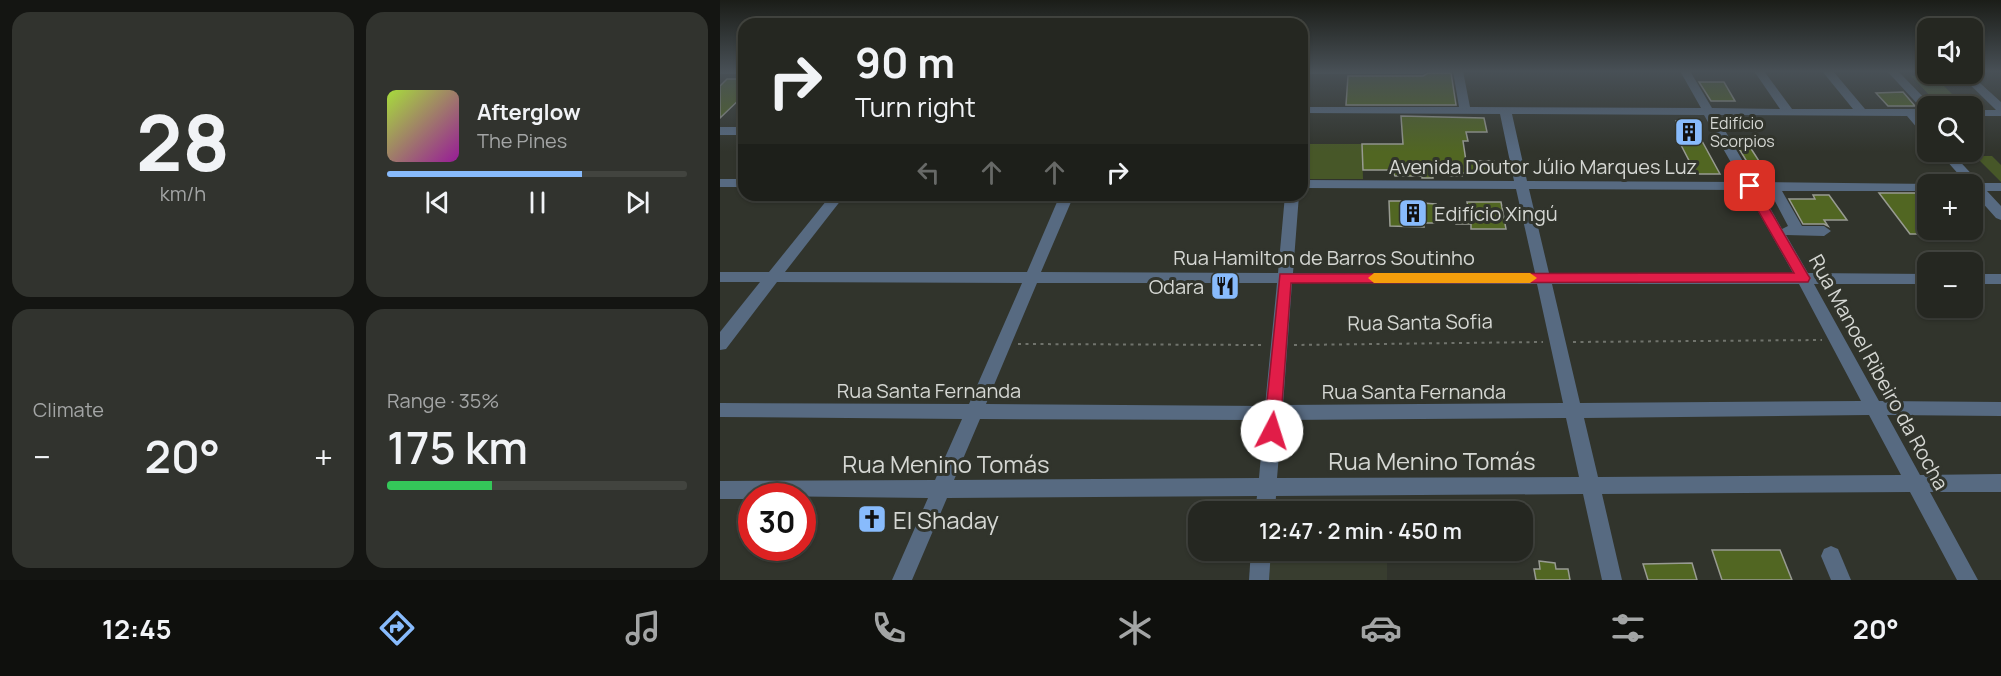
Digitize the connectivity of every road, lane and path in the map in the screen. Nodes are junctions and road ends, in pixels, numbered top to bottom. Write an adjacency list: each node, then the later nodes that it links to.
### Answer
1 (1463, 98): 6 (street)
2 (1700, 98): 8 (street, Rua Manoel Ribeiro da Rocha)
3 (1778, 98): 9 (street)
4 (1850, 98): 10 (street)
5 (1308, 110): 6 (street)
6 (1465, 111): 7 (street)
7 (1505, 111): 8 (street); 23 (street)
8 (1708, 112): 9 (street); 24 (street, Rua Manoel Ribeiro da Rocha)
9 (1788, 112): 10 (street)
10 (1862, 112): 11 (street)
11 (1909, 112): 12 (street); 15 (street)
12 (1917, 112)
13 (1983, 113): 14 (street)
14 (2001, 113)
15 (1917, 121)
16 (720, 131): 17 (street)
17 (738, 131)
18 (1954, 162): 19 (street)
19 (1964, 174)
20 (720, 183): 21 (street)
21 (738, 183)
22 (1308, 184): 23 (street, Avenida Doutor Júlio Marques Luz)
23 (1522, 184): 24 (street, Avenida Doutor Júlio Marques Luz); 43 (street)
24 (1750, 186): 25 (street, Avenida Doutor Júlio Marques Luz); 33 (street, Rua Manoel Ribeiro da Rocha)
25 (1773, 186): 26 (street, Avenida Doutor Júlio Marques Luz); 34 (street)
26 (1917, 187)
27 (1983, 187): 28 (street)
28 (2001, 187)
29 (1983, 196): 35 (street)
30 (833, 201): 40 (street)
31 (1064, 201): 41 (street)
32 (1291, 201): 42 (street)
33 (1761, 206): 34 (street); 38 (street, Rua Manoel Ribeiro da Rocha)
34 (1784, 208): 36 (street)
35 (2001, 215)
36 (1797, 230): 37 (street); 38 (street)
37 (1824, 231)
38 (1776, 232): 44 (street, Rua Manoel Ribeiro da Rocha)
39 (720, 277): 40 (street, Rua Hamilton de Barros Soutinho)
40 (773, 277): 41 (street, Rua Hamilton de Barros Soutinho); 49 (street)
41 (1032, 278): 42 (street, Rua Hamilton de Barros Soutinho); 51 (street)
42 (1285, 278): 43 (street, Rua Hamilton de Barros Soutinho); 52 (street)
43 (1544, 278): 44 (street, Rua Hamilton de Barros Soutinho); 50 (street)
44 (1803, 278): 45 (street, Rua Hamilton de Barros Soutinho); 48 (street, Rua Manoel Ribeiro da Rocha)
45 (1917, 279)
46 (1983, 279): 47 (street)
47 (2001, 279)
48 (1838, 340): 50 (path, Rua Santa Sofia); 53 (street, Rua Manoel Ribeiro da Rocha)
49 (721, 341)
50 (1558, 342): 52 (path, Rua Santa Sofia); 57 (street)
51 (1003, 344): 52 (path, Rua Santa Sofia); 56 (street)
52 (1279, 345): 58 (street)
53 (1875, 408): 54 (street, Rua Santa Fernanda); 57 (street, Rua Santa Fernanda); 59 (street, Rua Manoel Ribeiro da Rocha)
54 (2001, 409)
55 (720, 410): 56 (street, Rua Santa Fernanda)
56 (974, 411): 58 (street, Rua Santa Fernanda); 63 (street)
57 (1574, 411): 58 (street, Rua Santa Fernanda); 61 (street)
58 (1273, 412): 62 (street)
59 (1916, 483): 60 (street, Rua Menino Tomás); 61 (street, Rua Menino Tomás); 72 (street, Rua Manoel Ribeiro da Rocha)
60 (2001, 483)
61 (1591, 484): 62 (street, Rua Menino Tomás); 70 (street)
62 (1267, 486): 63 (street, Rua Menino Tomás); 65 (street)
63 (941, 489): 64 (street, Rua Menino Tomás); 68 (street)
64 (720, 490)
65 (1266, 501)
66 (1830, 556): 71 (street)
67 (1260, 561): 69 (street)
68 (902, 580)
69 (1259, 580)
70 (1612, 580)
71 (1841, 580)
72 (1968, 580)

